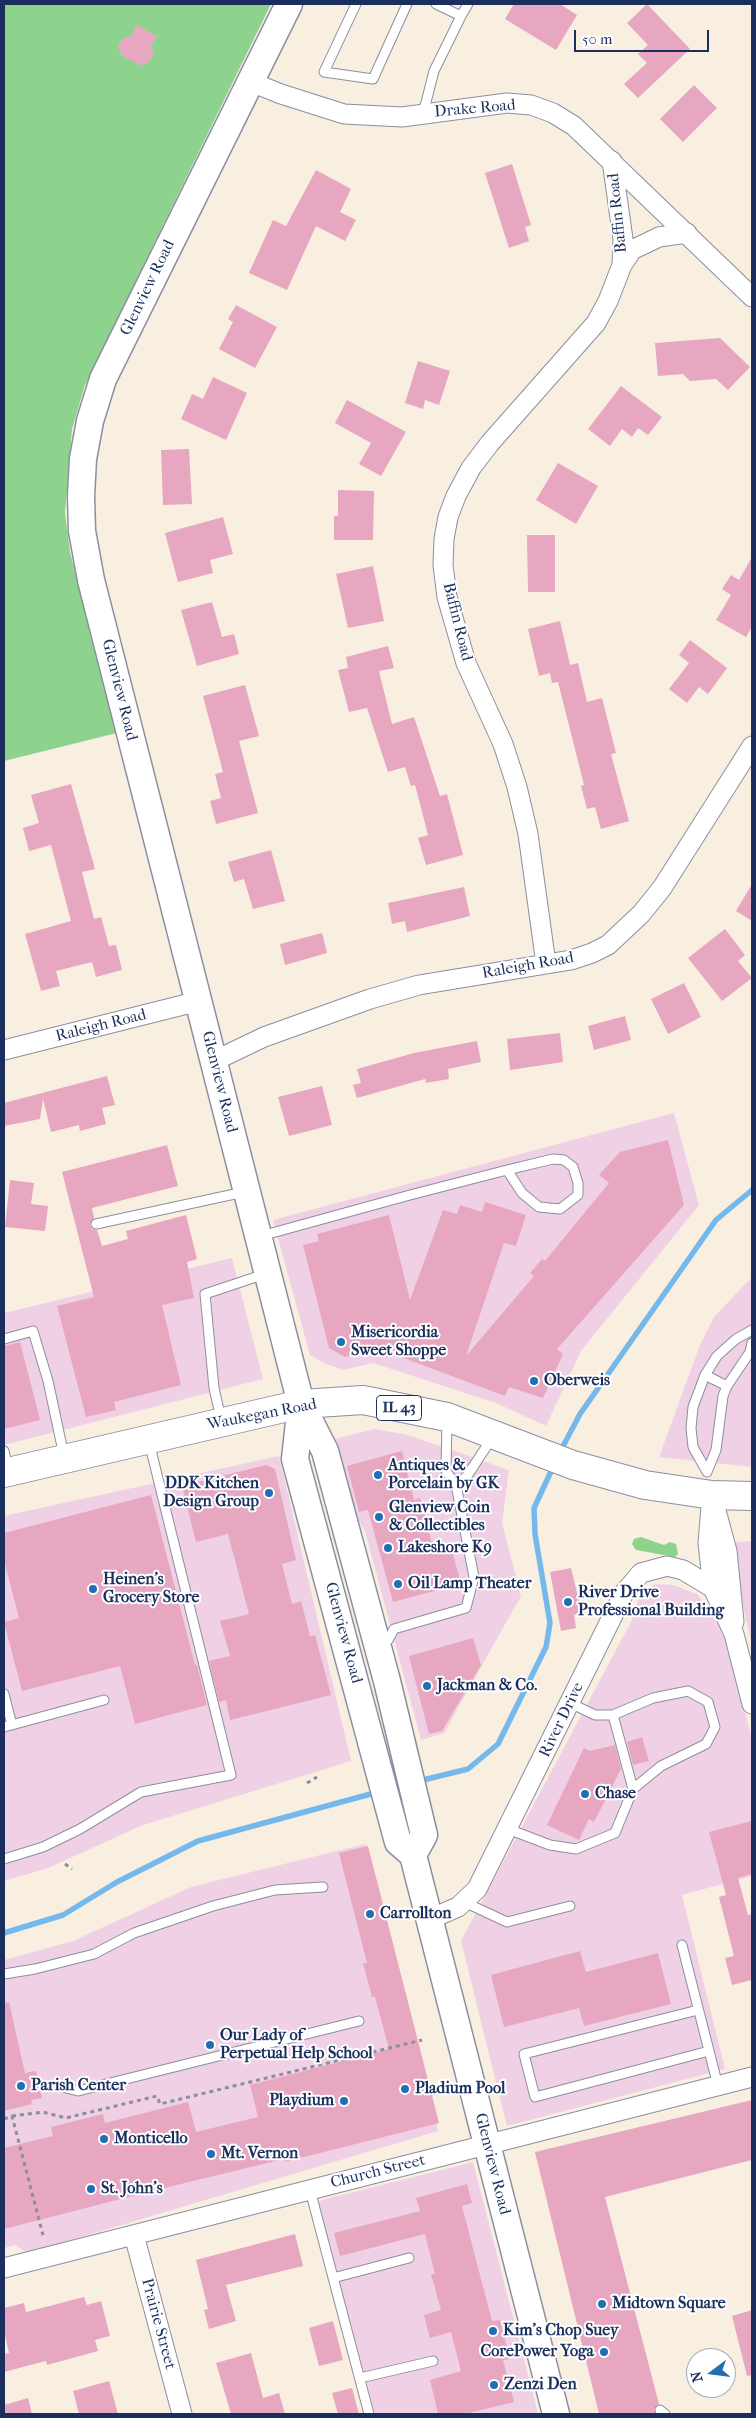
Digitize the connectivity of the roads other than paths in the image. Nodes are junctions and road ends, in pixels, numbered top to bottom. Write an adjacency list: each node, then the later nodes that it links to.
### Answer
1 (289, 4): 7 (main road, Glenview Road)
2 (356, 4): 3 (lane)
3 (407, 4)
4 (436, 4): 6 (lane)
5 (468, 4): 6 (lane)
6 (461, 16): 8 (lane)
7 (251, 82): 8 (street, Drake Road); 15 (main road, Glenview Road)
8 (424, 114): 9 (street, Drake Road)
9 (612, 161): 10 (street, Drake Road); 11 (street, Baffin Road)
10 (687, 233): 11 (street, Baffin Road); 12 (street, Drake Road)
11 (622, 265): 14 (street, Baffin Road)
12 (752, 297)
13 (752, 746): 14 (street, Raleigh Road)
14 (546, 964): 17 (street, Raleigh Road)
15 (199, 1001): 16 (street, Raleigh Road); 17 (main road, Glenview Road)
16 (4, 1050)
17 (214, 1061): 19 (main road, Glenview Road)
18 (507, 1170): 18 (lane); 21 (lane)
19 (247, 1192): 20 (lane); 21 (main road, Glenview Road)
20 (96, 1224)
21 (258, 1237): 22 (main road, Glenview Road)
22 (268, 1273): 28 (main road, Glenview Road); 30 (lane)
23 (752, 1330): 26 (lane)
24 (4, 1339): 33 (lane)
25 (752, 1343): 27 (lane)
26 (705, 1375): 27 (lane); 27 (lane)
27 (727, 1386)
28 (301, 1404): 29 (main road, Waukegan Road / IL 43); 30 (main road, Waukegan Road / IL 43); 39 (main road, Glenview Road); 49 (main road, Glenview Road)
29 (447, 1417): 31 (main road, Waukegan Road / IL 43); 35 (lane)
30 (222, 1422): 32 (main road, Waukegan Road / IL 43)
31 (494, 1434): 35 (lane); 36 (main road, Waukegan Road / IL 43)
32 (148, 1439): 33 (main road, Waukegan Road / IL 43); 50 (lane)
33 (64, 1459): 34 (main road, Waukegan Road / IL 43)
34 (6, 1465)
35 (456, 1485): 39 (lane)
36 (712, 1495): 37 (main road, Waukegan Road / IL 43); 38 (street); 40 (street)
37 (752, 1496)
38 (713, 1588): 40 (street); 44 (street, River Drive)
39 (381, 1633): 49 (main road, Glenview Road)
40 (734, 1634): 42 (street)
41 (4, 1694): 46 (lane)
42 (752, 1699)
43 (104, 1700): 46 (lane)
44 (570, 1703): 45 (lane); 48 (street, River Drive)
45 (613, 1715): 47 (lane); 47 (lane)
46 (8, 1726)
47 (633, 1789): 48 (lane)
48 (508, 1829): 52 (street, River Drive)
49 (414, 1855): 54 (main road, Glenview Road)
50 (4, 1859)
51 (323, 1887): 56 (lane)
52 (464, 1902): 53 (lane); 54 (street, River Drive)
53 (570, 1906)
54 (430, 1919): 63 (main road, Glenview Road)
55 (682, 1945): 57 (lane)
56 (4, 1974)
57 (698, 2010): 59 (lane); 59 (lane)
58 (359, 2021): 62 (lane)
59 (709, 2051): 61 (lane)
60 (752, 2077): 61 (street, Church Street)
61 (718, 2086): 63 (street, Church Street)
62 (66, 2088)
63 (486, 2145): 64 (street, Church Street); 73 (main road, Glenview Road)
64 (310, 2190): 65 (street, Church Street); 68 (lane)
65 (134, 2234): 67 (street, Church Street); 71 (street, Prairie Street)
66 (410, 2258): 68 (lane)
67 (4, 2268)
68 (333, 2278): 70 (lane)
69 (433, 2361): 70 (lane)
70 (360, 2378): 72 (lane)
71 (182, 2414)
72 (369, 2414)
73 (556, 2414)

